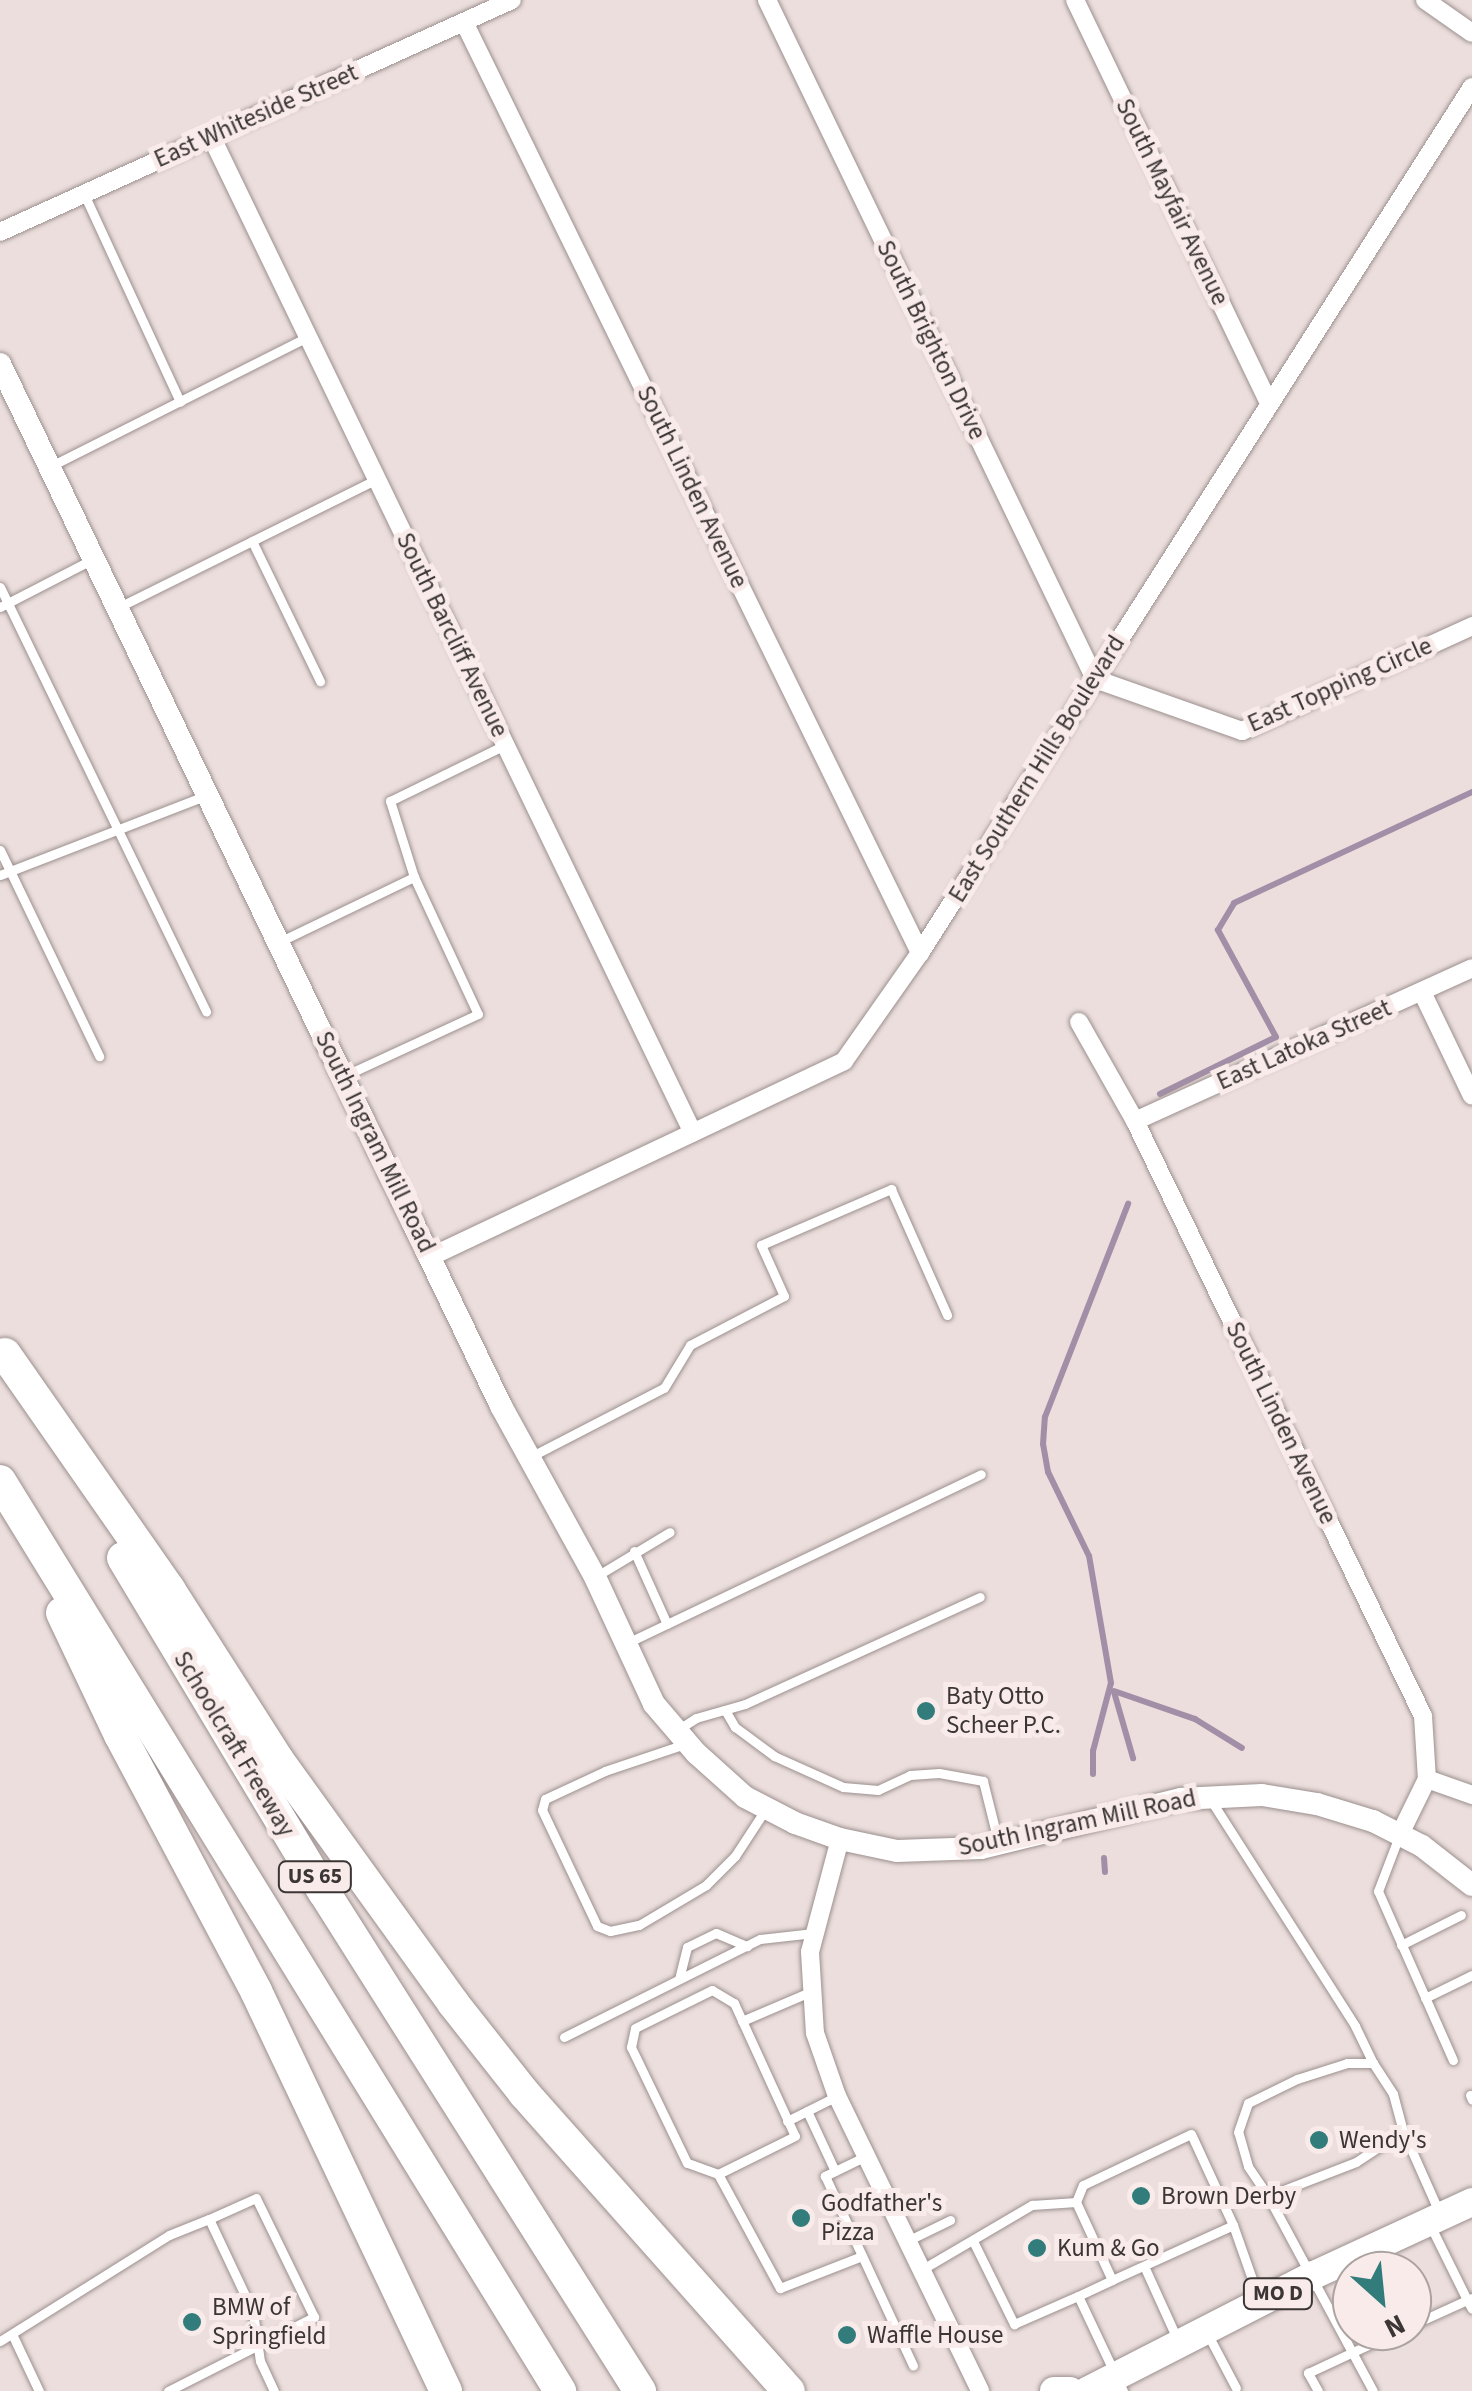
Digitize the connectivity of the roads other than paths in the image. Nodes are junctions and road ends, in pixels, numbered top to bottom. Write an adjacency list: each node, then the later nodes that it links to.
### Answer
1 (512, 0): 5 (street, East Whiteside Street)
2 (767, 0): 23 (street, South Brighton Drive)
3 (1075, 0): 14 (street, South Mayfair Avenue)
4 (1425, 0): 6 (street)
5 (464, 22): 8 (street, East Whiteside Street); 32 (street, South Linden Avenue)
6 (1472, 33)
7 (1472, 87): 14 (street, East Southern Hills Boulevard)
8 (211, 136): 9 (street, East Whiteside Street); 11 (street, South Barcliff Avenue)
9 (84, 194): 10 (street, East Whiteside Street); 13 (lane)
10 (0, 232)
11 (308, 337): 13 (lane); 16 (street, South Barcliff Avenue)
12 (0, 364): 15 (street, South Ingram Mill Road)
13 (180, 402): 15 (lane)
14 (1269, 403): 23 (street, East Southern Hills Boulevard)
15 (50, 467): 18 (street, South Ingram Mill Road)
16 (377, 479): 17 (lane); 25 (street, South Barcliff Avenue)
17 (252, 541): 21 (lane); 24 (lane)
18 (94, 559): 20 (lane); 21 (street, South Ingram Mill Road)
19 (0, 587): 20 (lane)
20 (5, 605): 27 (lane)
21 (117, 608): 26 (street, South Ingram Mill Road)
22 (1472, 626): 23 (street, East Topping Circle)
23 (1095, 679): 32 (street, East Southern Hills Boulevard)
24 (320, 681)
25 (505, 745): 30 (lane); 41 (street, South Barcliff Avenue)
26 (207, 794): 27 (lane); 31 (street, South Ingram Mill Road)
27 (116, 827): 29 (lane); 35 (lane)
28 (0, 850): 29 (lane)
29 (5, 873): 37 (lane)
30 (414, 877): 31 (lane); 38 (lane)
31 (278, 942): 38 (street, South Ingram Mill Road)
32 (920, 952): 41 (street, East Southern Hills Boulevard)
33 (1472, 968): 34 (street, East Latoka Street)
34 (1422, 992): 39 (street); 40 (street, East Latoka Street)
35 (206, 1012)
36 (1079, 1022): 40 (street, South Linden Avenue)
37 (99, 1056)
38 (343, 1076): 42 (street, South Ingram Mill Road)
39 (1472, 1096)
40 (1135, 1121): 56 (street, South Linden Avenue)
41 (693, 1133): 42 (street, East Southern Hills Boulevard)
42 (430, 1256): 45 (street, South Ingram Mill Road)
43 (947, 1315): 45 (lane)
44 (2, 1349): 107 (highway); 119 (highway, Schoolcraft Freeway / US 65)
45 (529, 1458): 50 (street, South Ingram Mill Road)
46 (981, 1474): 52 (lane)
47 (0, 1482): 117 (highway); 118 (highway, US 65)
48 (670, 1532): 49 (lane)
49 (634, 1550): 50 (lane); 52 (lane)
50 (594, 1577): 53 (street, South Ingram Mill Road)
51 (980, 1597): 54 (lane)
52 (668, 1624): 53 (lane)
53 (627, 1643): 55 (street, South Ingram Mill Road)
54 (725, 1710): 55 (lane); 62 (lane)
55 (682, 1737): 59 (street, South Ingram Mill Road); 59 (lane)
56 (1427, 1780): 57 (street); 60 (street)
57 (1472, 1794)
58 (1208, 1795): 60 (street, South Ingram Mill Road); 62 (street, South Ingram Mill Road); 77 (lane)
59 (766, 1808): 61 (street, South Ingram Mill Road)
60 (1400, 1834): 63 (street, South Ingram Mill Road); 66 (lane)
61 (840, 1840): 62 (street, South Ingram Mill Road); 65 (street)
62 (998, 1844)
63 (1468, 1874)
64 (1462, 1915): 66 (lane)
65 (814, 1932): 67 (lane); 72 (street)
66 (1401, 1945): 73 (lane)
67 (747, 1946): 68 (lane); 70 (lane)
68 (702, 1968): 70 (lane); 71 (lane)
69 (1472, 1975): 73 (lane)
70 (679, 1979): 75 (lane)
71 (712, 1990): 74 (lane); 84 (lane)
72 (810, 1992): 74 (lane); 78 (street)
73 (1425, 1998): 76 (lane)
74 (742, 2020): 80 (lane)
75 (564, 2037)
76 (1454, 2060)
77 (1374, 2063): 81 (lane); 85 (lane)
78 (837, 2096): 79 (lane); 82 (street)
79 (807, 2111): 80 (lane); 83 (lane)
80 (787, 2121): 84 (lane)
81 (1403, 2131): 85 (lane); 89 (lane)
82 (866, 2156): 83 (lane); 92 (street)
83 (835, 2171): 94 (lane)
84 (718, 2174): 94 (lane)
85 (1268, 2196): 97 (lane)
86 (1076, 2202): 91 (lane); 93 (lane); 98 (lane)
87 (1472, 2202): 89 (main road, MO D)
88 (209, 2219): 105 (lane); 109 (lane); 109 (lane)
89 (1435, 2219): 97 (main road, MO D); 101 (lane)
90 (950, 2220): 92 (lane)
91 (1232, 2226): 95 (lane); 100 (lane)
92 (908, 2241): 96 (street)
93 (973, 2241): 96 (lane); 99 (lane)
94 (862, 2256): 111 (lane)
95 (1144, 2266): 98 (lane); 108 (lane)
96 (922, 2270): 122 (street)
97 (1314, 2275): 100 (main road, MO D); 102 (lane)
98 (1112, 2280): 99 (lane)
99 (1078, 2296): 112 (lane)
100 (1260, 2302): 104 (main road, MO D)
101 (1470, 2302): 103 (lane)
102 (1332, 2310)
103 (1432, 2316)
104 (1206, 2330): 108 (main road, MO D); 113 (lane)
105 (12, 2334): 106 (lane); 114 (lane)
106 (0, 2341)
107 (750, 2344): 120 (highway); 121 (highway)
108 (1179, 2344): 112 (main road, MO D)
109 (258, 2348): 115 (lane); 116 (lane)
110 (1353, 2351): 126 (lane); 127 (lane)
111 (913, 2366)
112 (1120, 2383): 125 (main road, MO D)
113 (1235, 2390)
114 (39, 2391)
115 (168, 2391)
116 (274, 2391)
117 (446, 2391)
118 (560, 2391)
119 (640, 2391)
120 (763, 2391)
121 (789, 2391)
122 (980, 2391)
123 (1054, 2391): 124 (main road)
124 (1070, 2391)
125 (1086, 2391)
126 (1318, 2391)
127 (1373, 2391)

